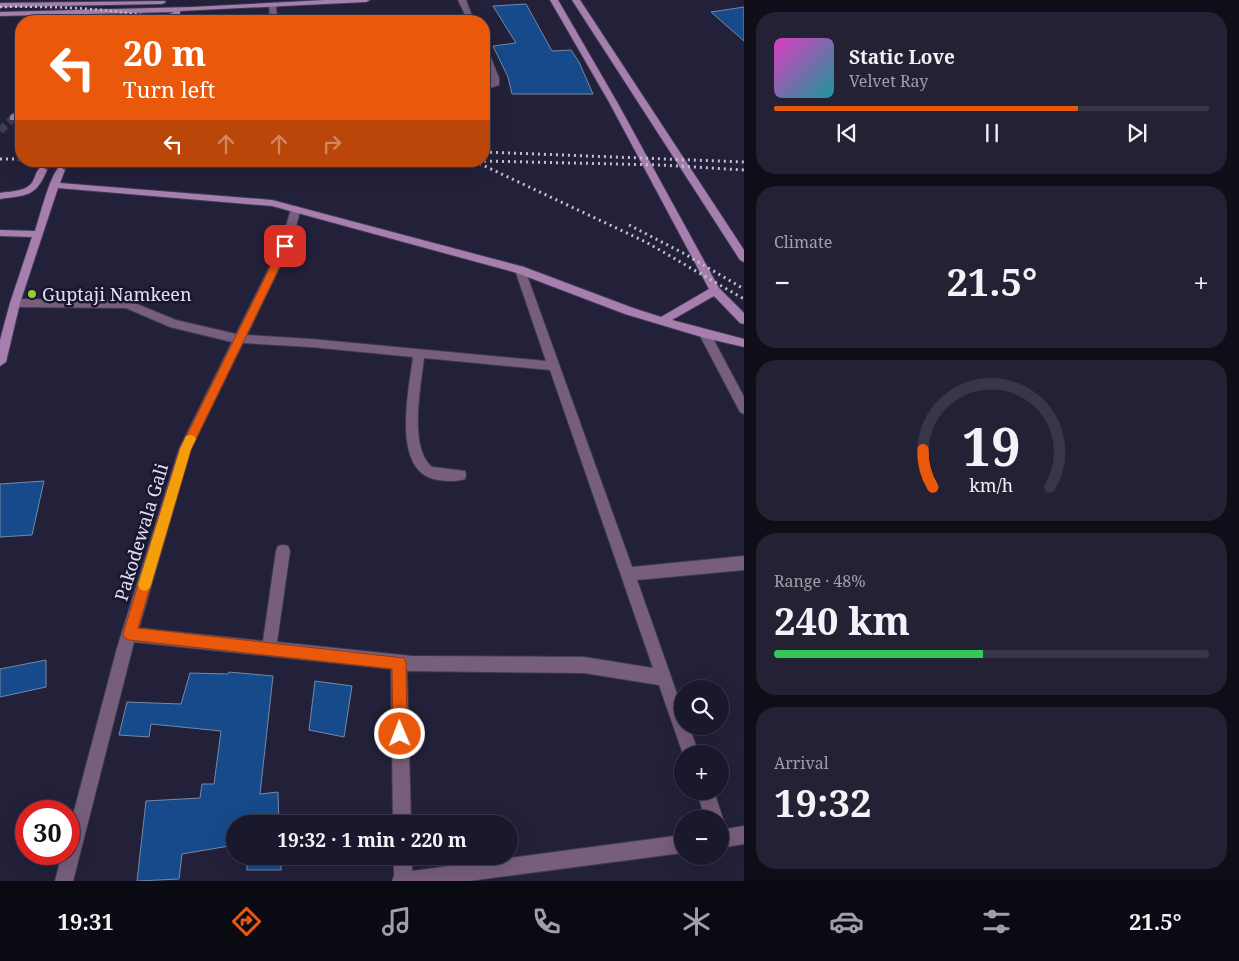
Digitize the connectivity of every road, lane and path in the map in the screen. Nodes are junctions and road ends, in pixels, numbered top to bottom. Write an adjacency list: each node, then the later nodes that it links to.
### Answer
1 (212, 0): 6 (main road)
2 (366, 0): 9 (main road)
3 (462, 0): 18 (street)
4 (554, 0): 30 (main road)
5 (576, 0): 28 (main road)
6 (129, 1): 7 (main road); 12 (main road)
7 (110, 2): 8 (main road); 11 (main road)
8 (0, 5)
9 (272, 5): 10 (main road); 17 (street)
10 (192, 10): 12 (main road); 16 (main road)
11 (106, 12): 12 (main road); 13 (main road); 14 (main road)
12 (126, 12): 15 (main road)
13 (0, 14)
14 (105, 15)
15 (125, 15)
16 (177, 15)
17 (273, 15)
18 (468, 15)
19 (490, 66): 20 (street)
20 (490, 86)
21 (42, 170): 24 (main road)
22 (60, 170): 23 (main road)
23 (54, 185): 25 (main road); 27 (main road)
24 (0, 196)
25 (296, 209): 29 (main road); 35 (street, Pakodewala Gali)
26 (0, 233): 27 (main road)
27 (38, 234): 31 (main road)
28 (744, 258)
29 (520, 270): 33 (main road); 39 (street)
30 (715, 290): 32 (main road); 33 (main road)
31 (15, 303): 35 (street); 38 (main road)
32 (744, 320)
33 (662, 321): 34 (main road)
34 (705, 334): 36 (main road); 40 (street)
35 (239, 339): 37 (street); 45 (street, Pakodewala Gali)
36 (744, 343)
37 (419, 354): 39 (street); 41 (street)
38 (0, 362)
39 (554, 366): 44 (street)
40 (744, 409)
41 (460, 475)
42 (283, 551): 46 (street)
43 (744, 563): 44 (street)
44 (628, 574): 48 (street)
45 (129, 634): 46 (street); 55 (street, Pakodewala Gali)
46 (269, 648): 47 (street)
47 (399, 663): 48 (street); 50 (street)
48 (665, 678): 49 (street)
49 (688, 745)
50 (402, 815)
51 (744, 835): 52 (street)
52 (729, 836)
53 (674, 845): 56 (street)
54 (402, 865): 56 (street)
55 (64, 881)
56 (402, 881)

